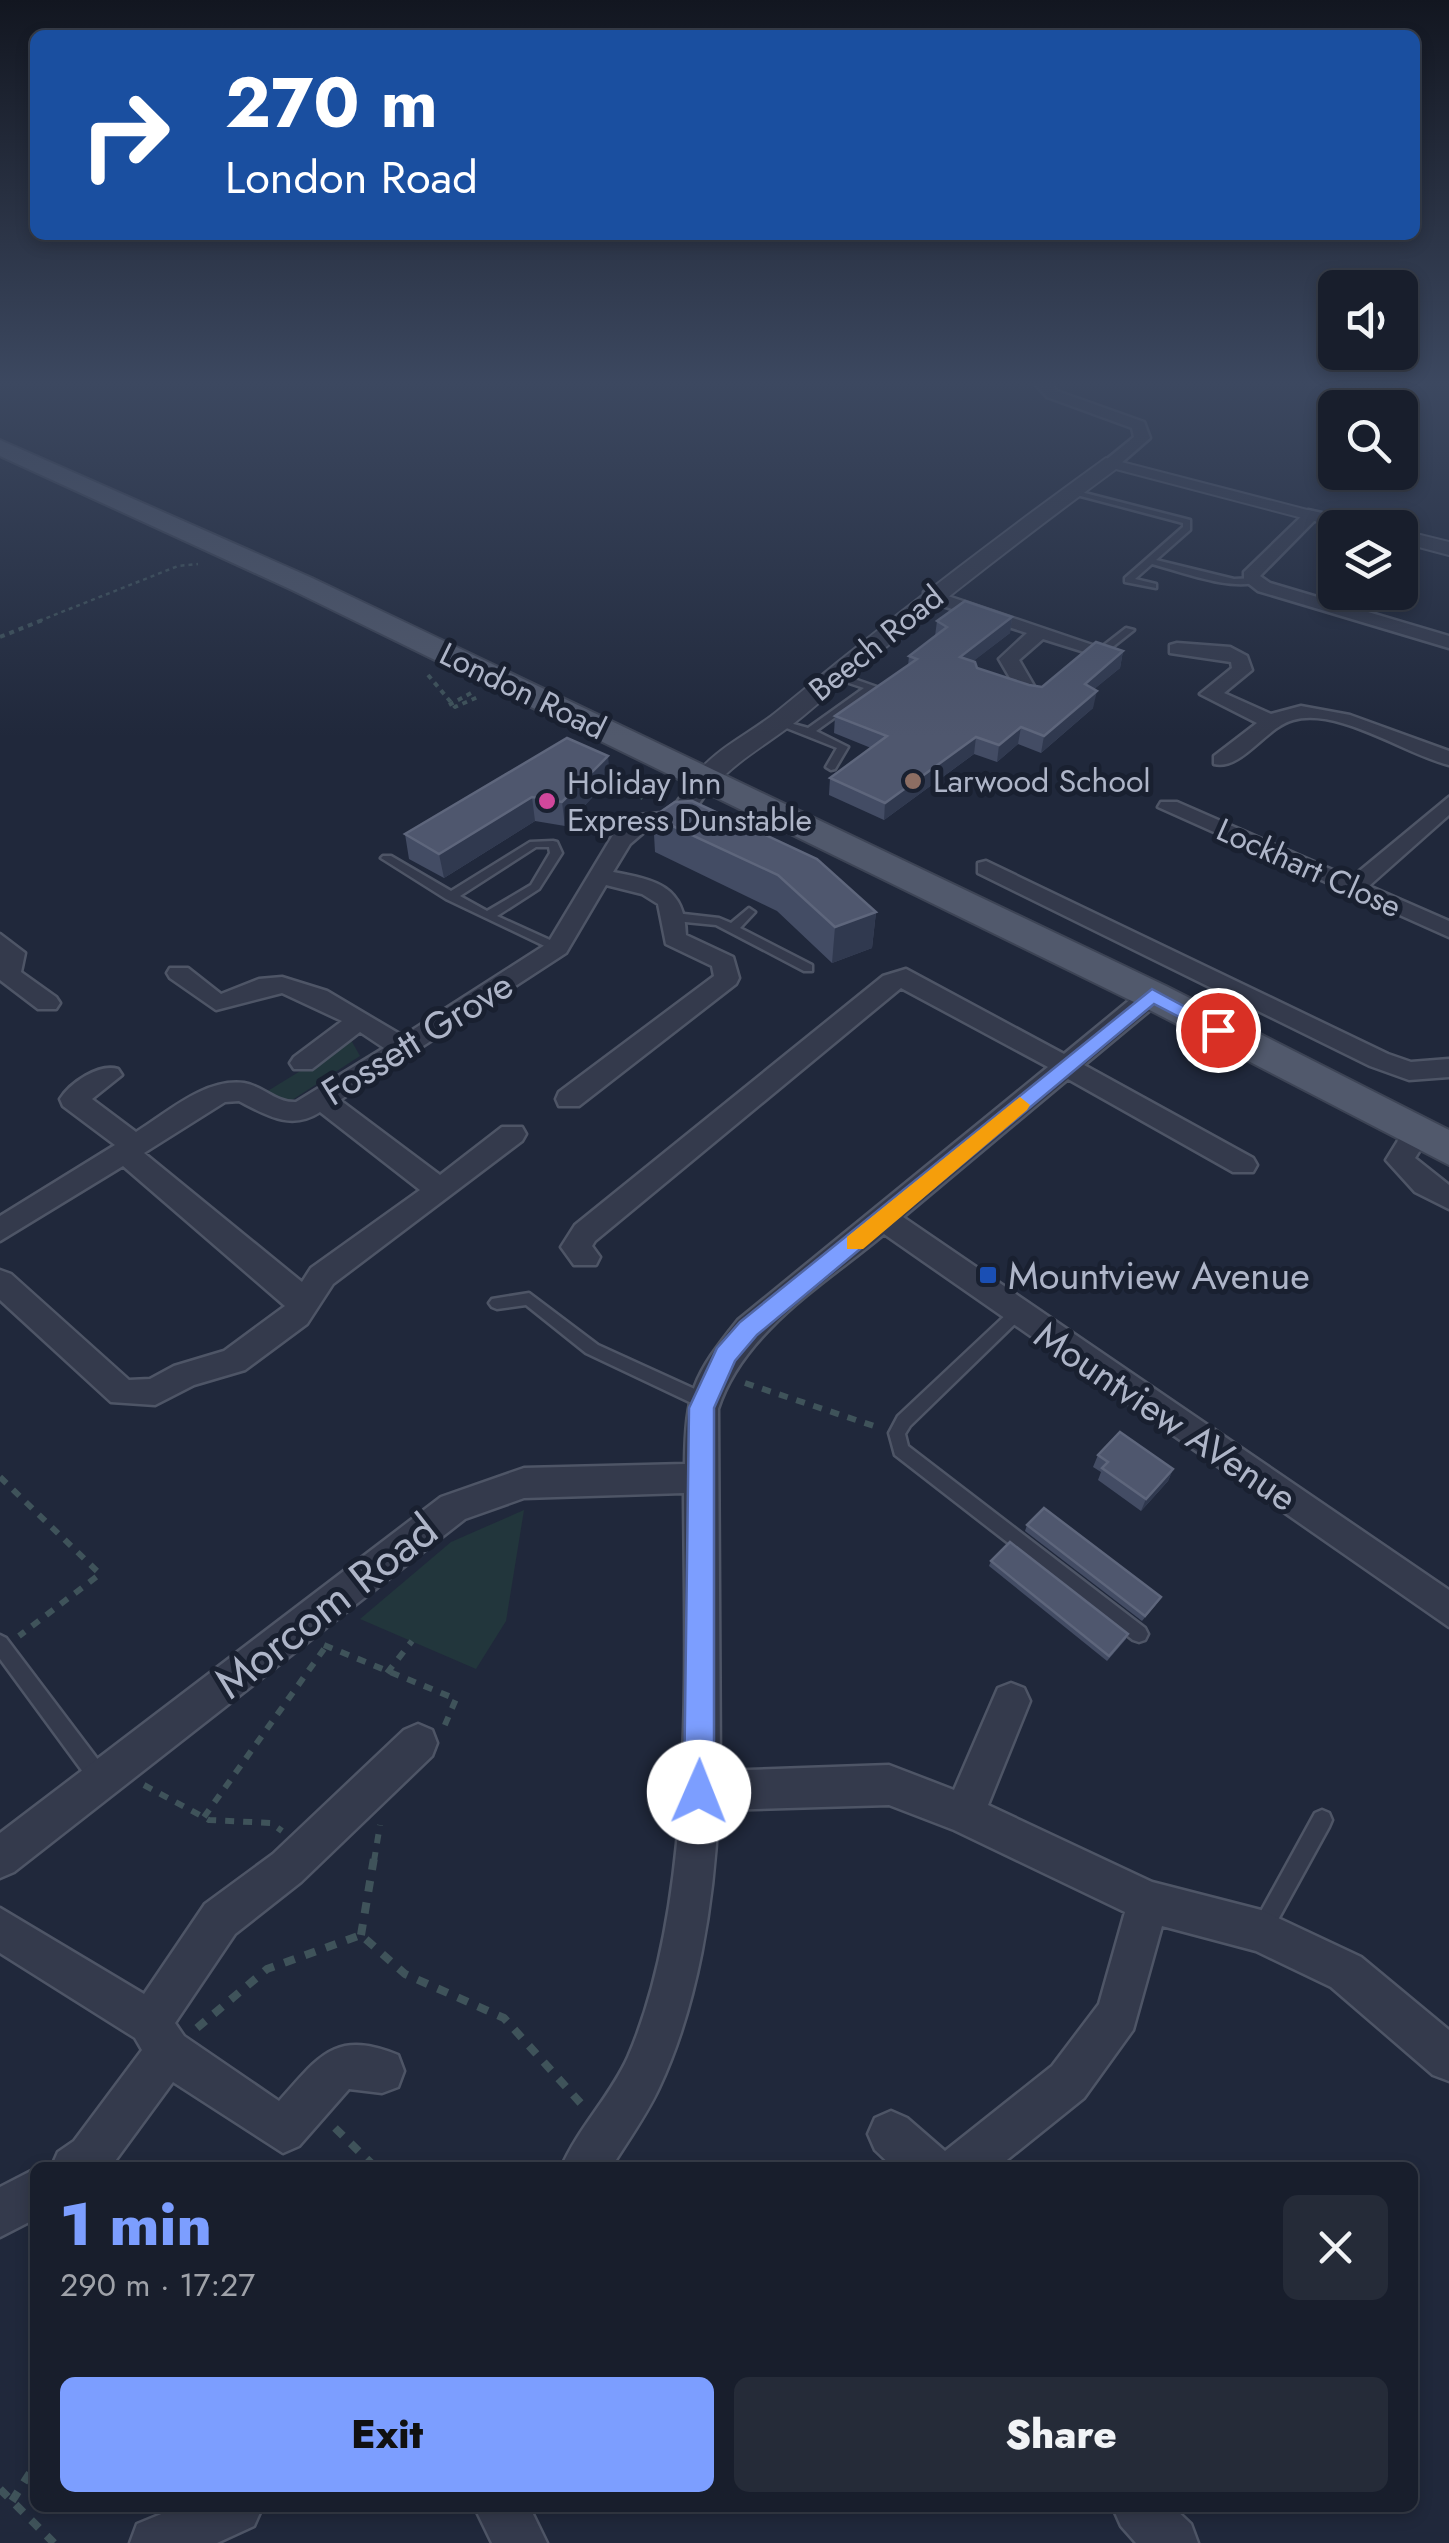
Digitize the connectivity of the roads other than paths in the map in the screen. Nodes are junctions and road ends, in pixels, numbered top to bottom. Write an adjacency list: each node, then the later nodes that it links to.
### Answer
1 (116, 500): 28 (main road, London Road)
2 (1065, 500): 12 (street, Beech Road)
3 (1104, 500): 9 (lane)
4 (1259, 500): 5 (street)
5 (1314, 514): 6 (street); 10 (street)
6 (1318, 515)
7 (1418, 541): 8 (street)
8 (1449, 549)
9 (1150, 561): 10 (lane); 11 (lane)
10 (1257, 582): 14 (street)
11 (1153, 586)
12 (930, 596): 16 (street); 20 (street, Beech Road)
13 (1353, 610): 14 (street)
14 (1350, 613): 17 (street)
15 (1128, 630): 19 (lane)
16 (1040, 632): 19 (street); 21 (street)
17 (1449, 642)
18 (1177, 649): 22 (street)
19 (1106, 652)
20 (834, 675): 23 (street, Beech Road); 24 (lane)
21 (1027, 691)
22 (1272, 722): 25 (street); 26 (street)
23 (779, 723): 24 (lane); 28 (street, Beech Road)
24 (809, 732): 27 (lane)
25 (1449, 758)
26 (1221, 760)
27 (831, 766)
28 (704, 781): 33 (street, Fossett Grove); 46 (main road, London Road)
29 (1169, 807): 34 (street, Lockhart Close)
30 (1445, 816): 34 (street)
31 (387, 858): 35 (lane)
32 (986, 868): 51 (street)
33 (600, 877): 38 (street); 42 (street, Fossett Grove)
34 (1354, 888): 40 (street, Lockhart Close)
35 (450, 896): 37 (lane); 37 (lane)
36 (749, 912): 39 (lane)
37 (488, 916): 42 (lane)
38 (675, 917): 39 (lane); 54 (street)
39 (733, 928): 43 (lane)
40 (1449, 930)
41 (0, 941): 45 (street)
42 (557, 948): 49 (street, Fossett Grove)
43 (808, 968)
44 (180, 973): 48 (street)
45 (4, 976): 47 (street)
46 (1152, 995): 52 (street); 57 (main road, London Road)
47 (47, 1003)
48 (358, 1021): 49 (street); 50 (street)
49 (403, 1048): 55 (street, Fossett Grove)
50 (303, 1063)
51 (1449, 1068)
52 (1063, 1069): 59 (street); 62 (street); 64 (street)
53 (109, 1076): 58 (street)
54 (569, 1098)
55 (321, 1099): 58 (street, Fossett Grove); 60 (street)
56 (512, 1134): 60 (street)
57 (1433, 1141): 61 (street, London Road)
58 (129, 1149): 63 (street, Fossett Grove); 66 (street)
59 (1243, 1165)
60 (440, 1190): 66 (street)
61 (1449, 1198)
62 (884, 1219): 68 (street, Mountview AVenue); 69 (street)
63 (0, 1230)
64 (584, 1257)
65 (0, 1282): 66 (street)
66 (306, 1302)
67 (498, 1303): 69 (lane)
68 (1016, 1314): 71 (street, Mountview AVenue); 72 (lane)
69 (709, 1387): 70 (street)
70 (700, 1478): 76 (street, Morcom Road); 77 (street)
71 (1449, 1610)
72 (1139, 1634)
73 (5, 1644): 76 (lane)
74 (1012, 1701): 78 (street)
75 (427, 1743): 84 (street)
76 (108, 1775): 80 (street, Morcom Road)
77 (699, 1792): 78 (street); 89 (street)
78 (964, 1814): 81 (street)
79 (1322, 1820): 83 (lane)
80 (0, 1858)
81 (1148, 1902): 83 (street); 91 (street)
82 (0, 1929): 84 (street)
83 (1261, 1931): 85 (street)
84 (159, 2038): 86 (street); 88 (street)
85 (1449, 2059)
86 (382, 2072)
87 (891, 2134): 90 (street)
88 (90, 2162)
89 (588, 2162)
90 (922, 2162)
91 (968, 2162)
92 (30, 2195): 93 (street)
93 (0, 2214)
94 (227, 2512): 97 (street)
95 (503, 2512): 98 (street)
96 (1143, 2512): 99 (street)
97 (156, 2543)
98 (521, 2543)
99 (1171, 2543)

